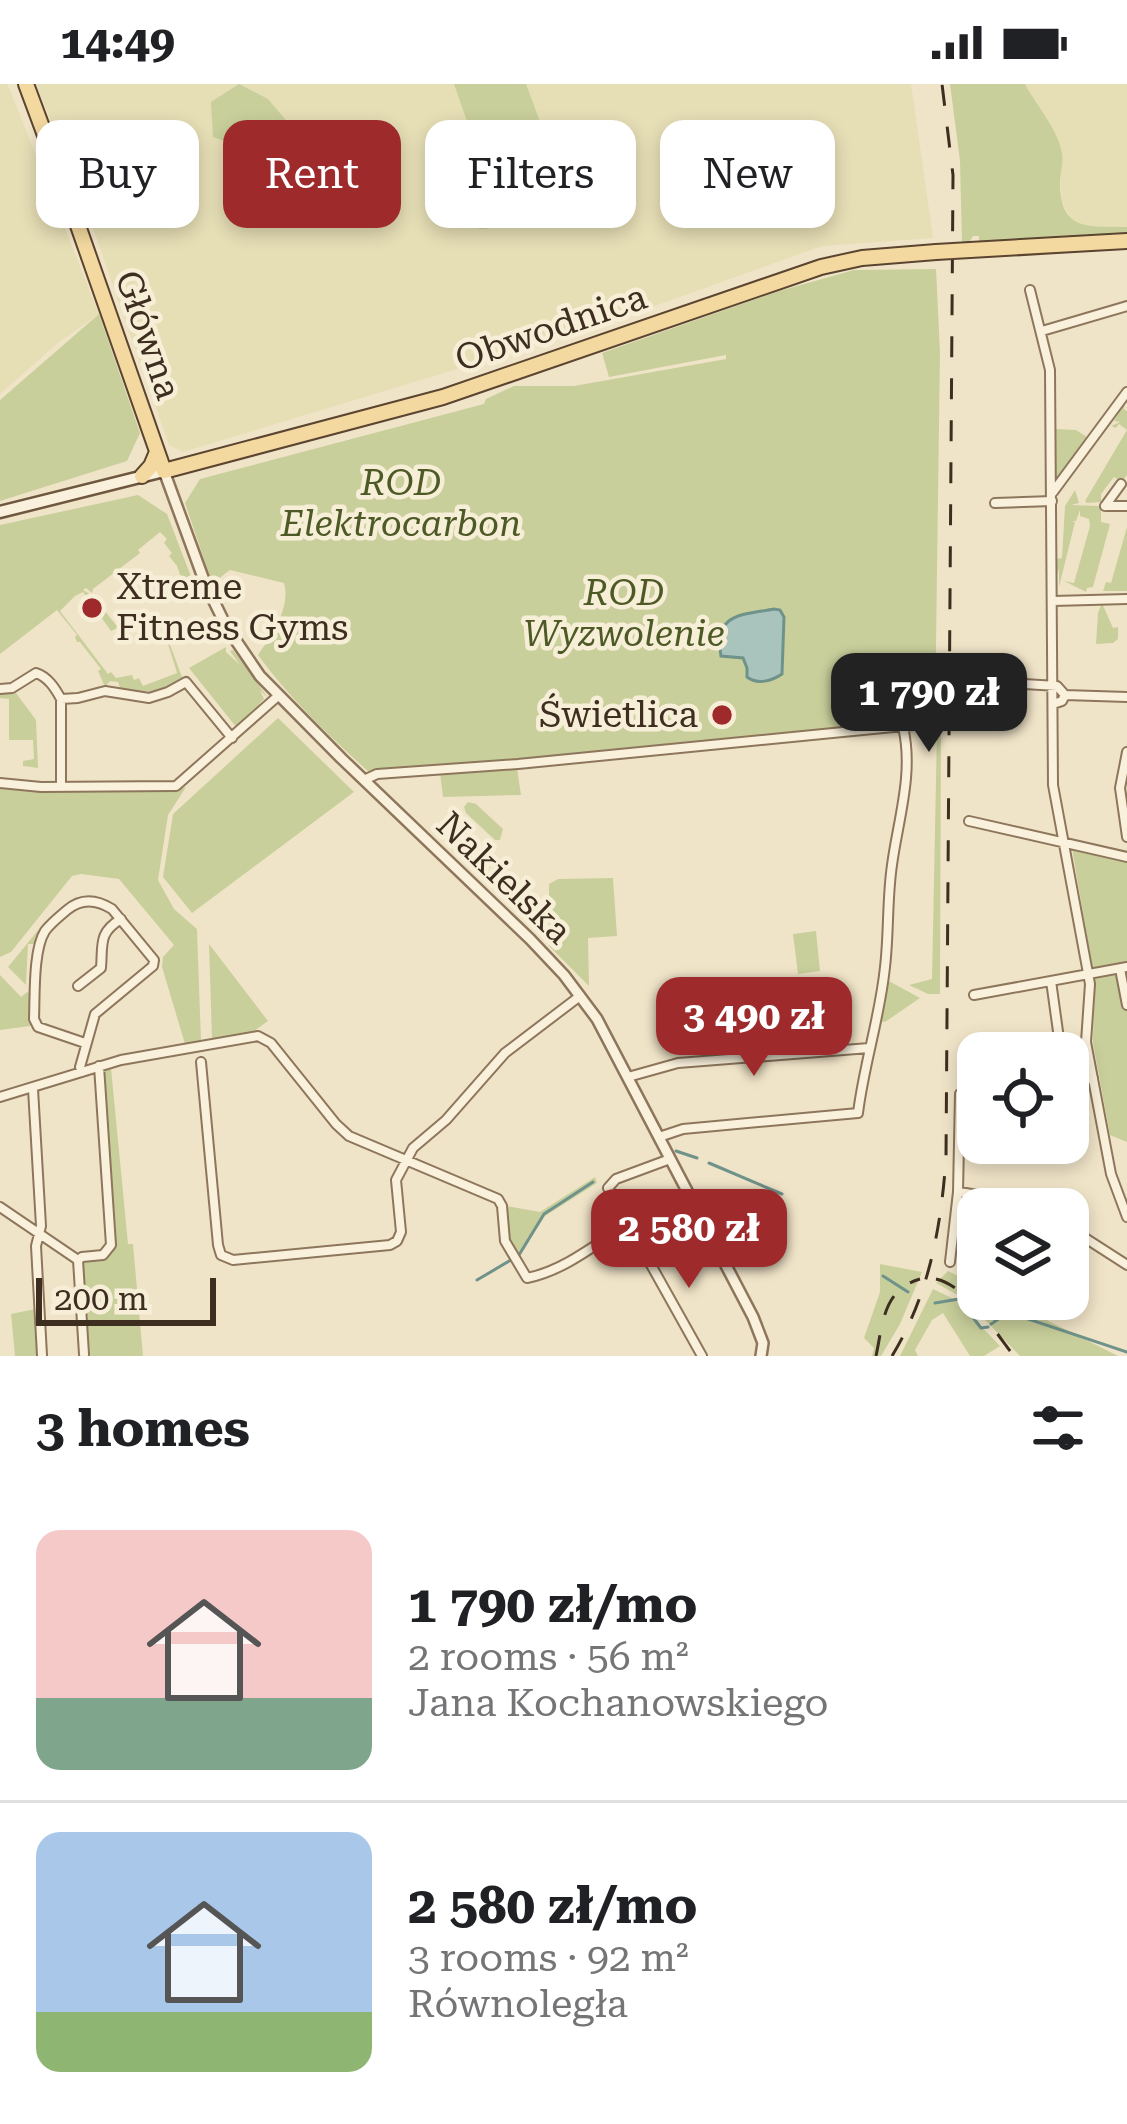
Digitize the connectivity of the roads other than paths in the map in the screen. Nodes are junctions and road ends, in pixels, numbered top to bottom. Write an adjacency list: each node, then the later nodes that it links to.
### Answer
1 (26, 84): 7 (main road, Główna)
2 (1127, 241): 8 (main road, Obwodnica, bridge)
3 (1030, 290): 5 (street)
4 (1127, 306): 5 (street)
5 (1042, 332): 11 (street)
6 (1127, 392): 11 (street)
7 (158, 452): 8 (main road, Główna); 9 (main road)
8 (164, 470): 9 (main road, Obwodnica); 21 (street, Nakielska)
9 (142, 476): 14 (main road, Obwodnica)
10 (1121, 484): 13 (street)
11 (1052, 497): 12 (street); 16 (street)
12 (994, 503)
13 (1127, 506)
14 (0, 512)
15 (1127, 599): 16 (street)
16 (1053, 601): 18 (street)
17 (992, 682): 18 (street)
18 (1053, 685): 20 (street); 24 (street)
19 (0, 689): 23 (street)
20 (1065, 695): 22 (street); 24 (street)
21 (278, 696): 27 (street); 31 (street, Nakielska)
22 (1127, 697)
23 (61, 699): 27 (street); 33 (street)
24 (1053, 704): 37 (street)
25 (934, 723): 26 (street)
26 (903, 727): 31 (street); 50 (street)
27 (232, 738): 34 (street)
28 (1127, 752): 30 (street)
29 (127, 773): 34 (street)
30 (1125, 776): 36 (street)
31 (364, 780): 44 (street, Nakielska)
32 (0, 783): 33 (street)
33 (62, 786): 34 (street)
34 (127, 787)
35 (969, 821): 37 (street)
36 (1127, 837)
37 (1065, 844): 38 (street); 41 (street)
38 (1127, 857)
39 (121, 920): 43 (street); 49 (street); 49 (street)
40 (1124, 968): 41 (street); 46 (street)
41 (1088, 974): 42 (street); 48 (street)
42 (1051, 981): 45 (street); 47 (street)
43 (78, 986)
44 (581, 995): 55 (street, Nakielska); 62 (street)
45 (974, 995)
46 (1127, 1005)
47 (1058, 1032)
48 (1086, 1032)
49 (86, 1043): 54 (street)
50 (870, 1048): 55 (street); 60 (street)
51 (1089, 1057): 56 (street)
52 (201, 1062): 62 (street)
53 (99, 1066): 54 (street); 62 (street); 69 (street)
54 (82, 1072): 58 (street)
55 (628, 1077): 60 (street, Nakielska)
56 (1093, 1078): 57 (street); 65 (street)
57 (1089, 1079)
58 (33, 1089): 59 (street); 67 (street)
59 (0, 1097)
60 (659, 1137): 61 (street, Nakielska)
61 (670, 1159): 66 (street); 75 (street, Nakielska)
62 (405, 1161): 66 (street)
63 (957, 1201): 70 (street)
64 (0, 1207): 67 (street)
65 (1127, 1217)
66 (626, 1225): 74 (street)
67 (38, 1234): 69 (street); 73 (street)
68 (1089, 1241): 71 (street)
69 (78, 1261): 72 (street)
70 (950, 1262)
71 (1127, 1265)
72 (84, 1354)
73 (42, 1355)
74 (702, 1356)
75 (761, 1356)

